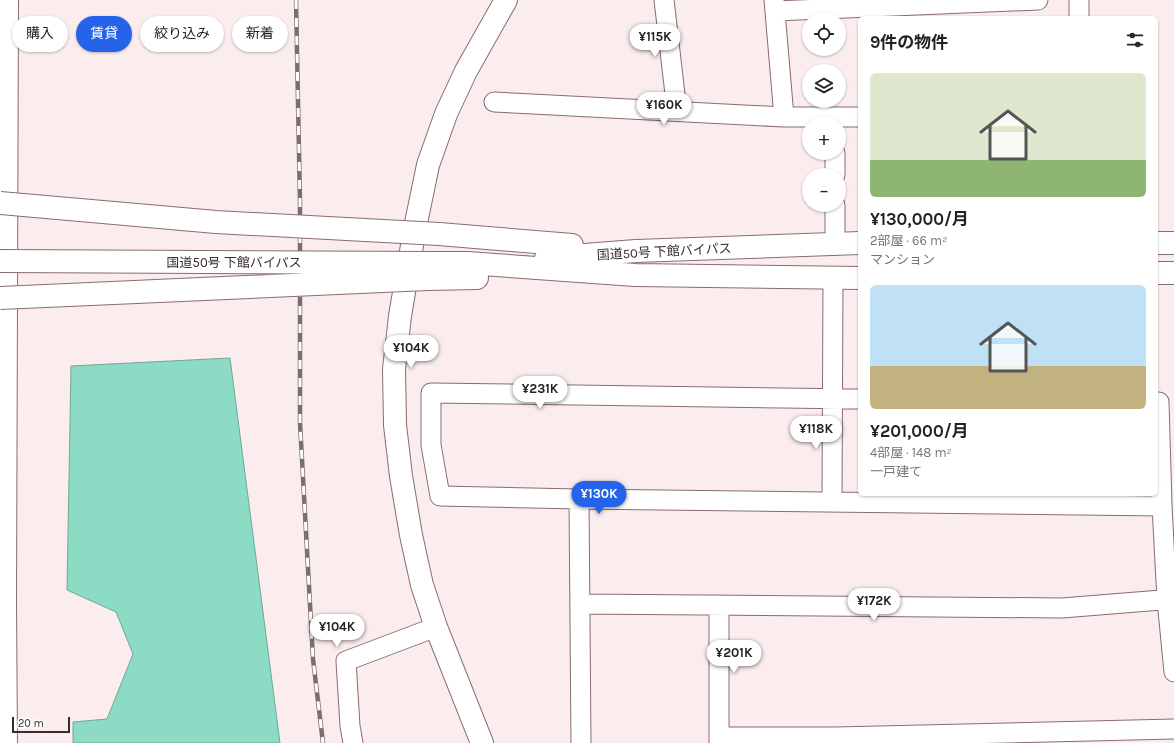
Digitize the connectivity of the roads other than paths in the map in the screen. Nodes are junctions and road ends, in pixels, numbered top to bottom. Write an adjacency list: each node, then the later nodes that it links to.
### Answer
1 (7, 0): 44 (main road)
2 (506, 0): 39 (main road)
3 (664, 0): 9 (street)
4 (1038, 0): 6 (street)
5 (1079, 0): 7 (street)
6 (774, 6): 10 (street)
7 (1079, 16)
8 (494, 102): 9 (street)
9 (677, 111): 10 (street)
10 (784, 117): 12 (street)
11 (858, 117): 13 (street)
12 (802, 118)
13 (846, 119)
14 (0, 203): 20 (main road, bridge)
15 (835, 212): 16 (street)
16 (835, 243): 17 (main road, 国道50号 下館バイパス); 20 (main road, 国道50号 下館バイパス)
17 (858, 243)
18 (1158, 243): 19 (main road)
19 (1174, 243)
20 (636, 251): 22 (main road, 国道50号 下館バイパス)
21 (0, 261): 23 (main road, 国道50号 下館バイパス, bridge)
22 (467, 263): 23 (main road, 国道50号 下館バイパス); 26 (main road, 国道50号 下館バイパス)
23 (432, 271): 26 (main road); 29 (main road, bridge)
24 (1158, 273): 25 (main road)
25 (1174, 273)
26 (635, 275): 27 (main road, 国道50号 下館バイパス)
27 (833, 278): 28 (main road, 国道50号 下館バイパス); 30 (street)
28 (858, 278)
29 (0, 298)
30 (832, 398): 31 (street); 33 (street); 34 (street)
31 (858, 399)
32 (1163, 402): 35 (street)
33 (578, 499): 34 (street); 37 (street)
34 (832, 502): 35 (street)
35 (1162, 506): 36 (street)
36 (1170, 600): 38 (street); 40 (street)
37 (580, 604): 38 (street); 47 (street)
38 (719, 605): 42 (street)
39 (436, 627): 45 (street); 46 (main road)
40 (1174, 672)
41 (1174, 729): 43 (street)
42 (719, 740): 43 (street)
43 (836, 740)
44 (6, 743)
45 (353, 743)
46 (482, 743)
47 (581, 743)

